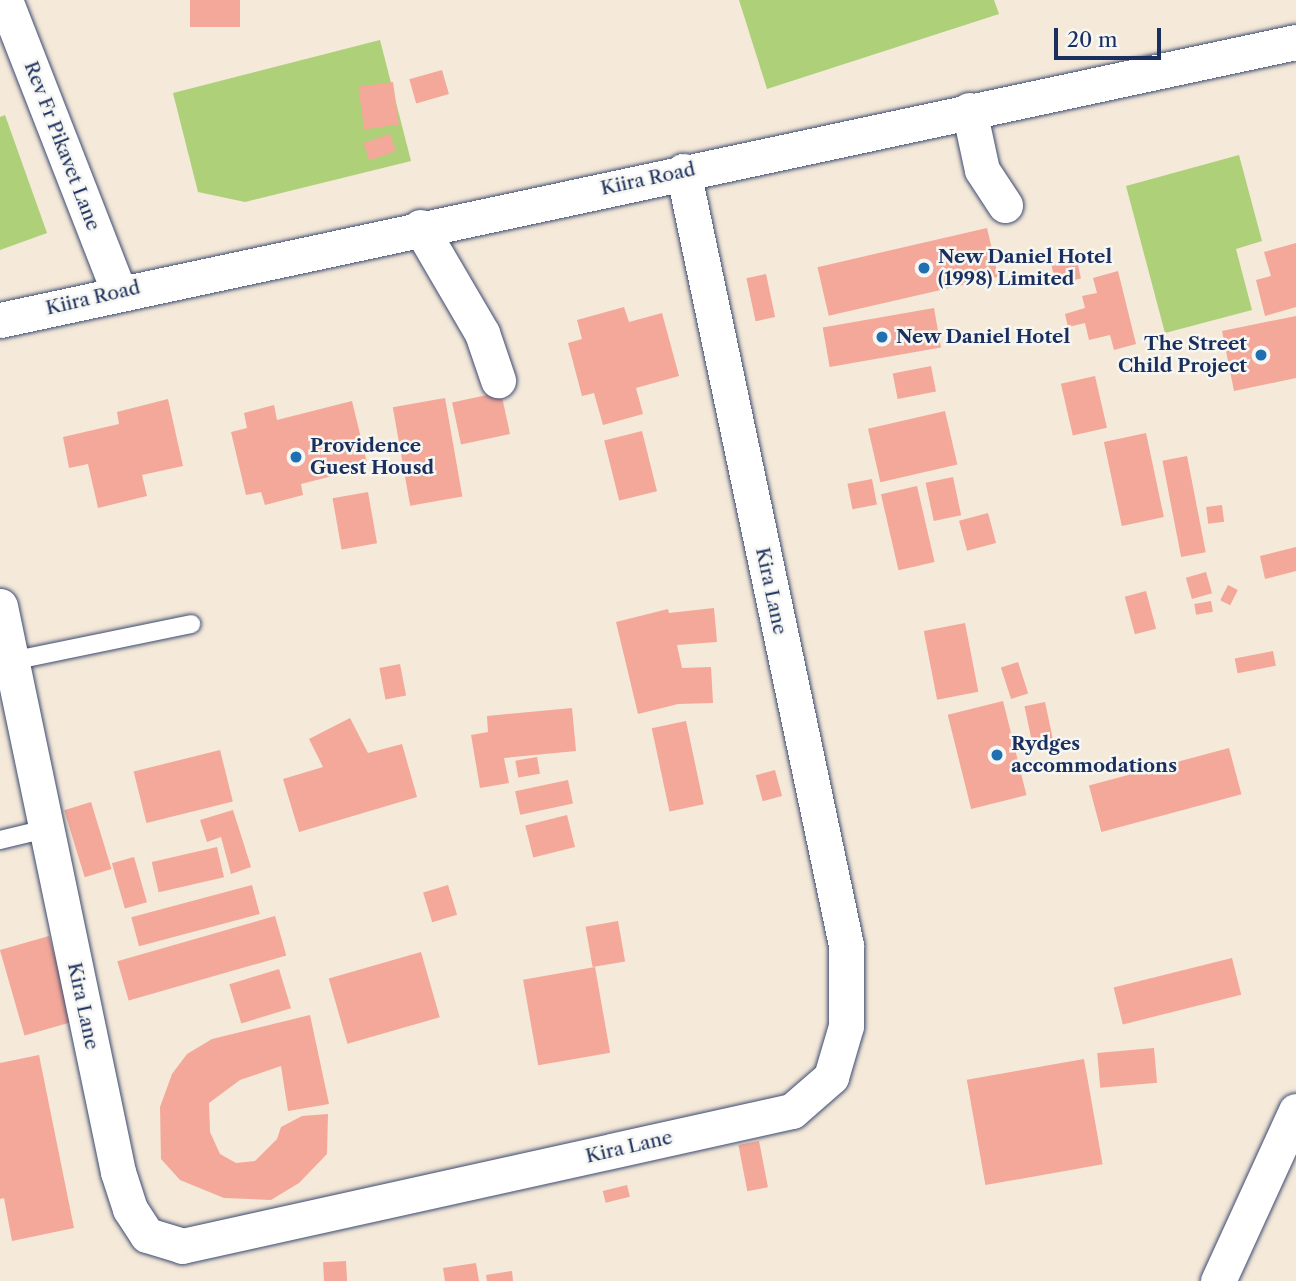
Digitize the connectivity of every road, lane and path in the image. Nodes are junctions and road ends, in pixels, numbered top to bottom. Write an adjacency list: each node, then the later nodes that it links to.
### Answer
1 (5, 0): 7 (street, Rev Fr Pikavet Lane)
2 (1296, 42): 3 (street, Kiira Road)
3 (969, 110): 4 (street, Kiira Road); 5 (street)
4 (682, 171): 6 (street, Kiira Road); 13 (street, Kira Lane)
5 (1005, 205)
6 (420, 227): 7 (street, Kiira Road); 9 (street)
7 (119, 292): 8 (street, Kiira Road)
8 (0, 320)
9 (498, 380)
10 (0, 606): 12 (street, Kira Lane)
11 (191, 624): 12 (lane)
12 (12, 661): 13 (street, Kira Lane)
13 (46, 829): 14 (lane)
14 (0, 840)
15 (1296, 1111): 16 (street)
16 (1218, 1281)

